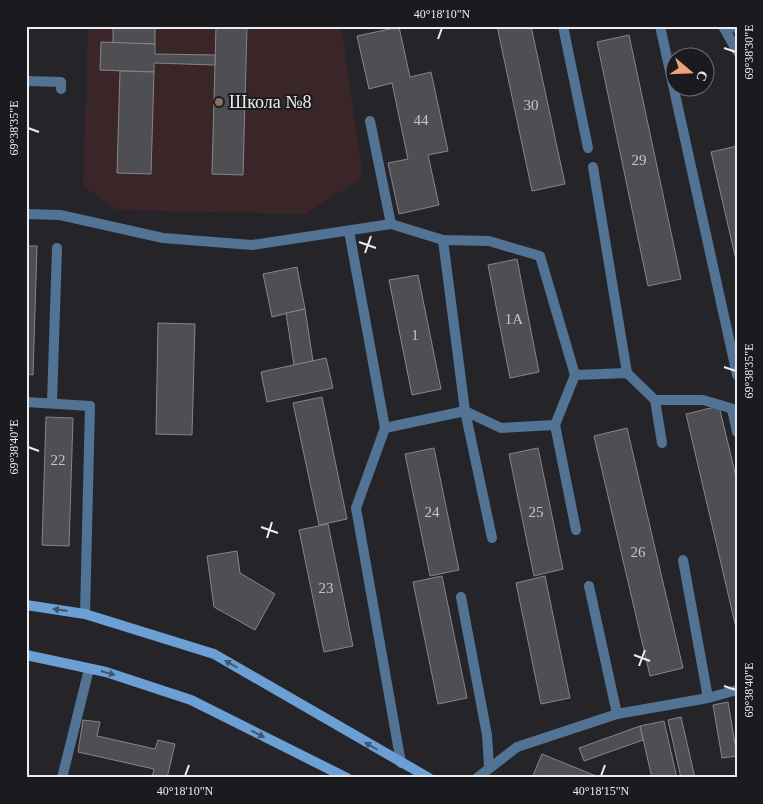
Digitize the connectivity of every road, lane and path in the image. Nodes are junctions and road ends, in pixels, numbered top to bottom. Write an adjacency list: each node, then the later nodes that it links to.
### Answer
1 (563, 26): 10 (street)
2 (660, 26): 19 (street)
3 (723, 26): 6 (street)
4 (733, 26): 5 (street)
5 (737, 29)
6 (737, 51)
7 (26, 81): 8 (street)
8 (61, 86)
9 (370, 121): 13 (street)
10 (588, 148)
11 (593, 167): 17 (street)
12 (26, 214): 14 (street)
13 (391, 224): 14 (street); 15 (street)
14 (349, 231): 26 (street)
15 (443, 240): 18 (street); 24 (street)
16 (57, 248): 22 (street)
17 (627, 374): 18 (street); 20 (street)
18 (575, 375): 25 (street)
19 (737, 375)
20 (655, 400): 23 (street); 28 (street)
21 (26, 402): 22 (street)
22 (52, 403): 35 (street)
23 (734, 409): 27 (street)
24 (465, 411): 25 (street); 26 (street); 30 (street)
25 (556, 425): 29 (street)
26 (386, 428): 41 (street)
27 (737, 432)
28 (662, 443)
29 (576, 530)
30 (492, 538)
31 (683, 560): 39 (street)
32 (589, 586): 40 (street)
33 (461, 597): 42 (street)
34 (26, 606): 35 (main road, one-way to 34)
35 (85, 614): 41 (main road, one-way to 35)
36 (26, 655): 37 (main road)
37 (90, 669): 43 (street); 44 (main road, one-way to 44)
38 (737, 690): 39 (street)
39 (708, 698): 40 (street)
40 (617, 714): 42 (street)
41 (401, 763): 45 (main road)
42 (490, 766): 46 (street)
43 (62, 778)
44 (346, 778)
45 (429, 778)
46 (477, 778)

